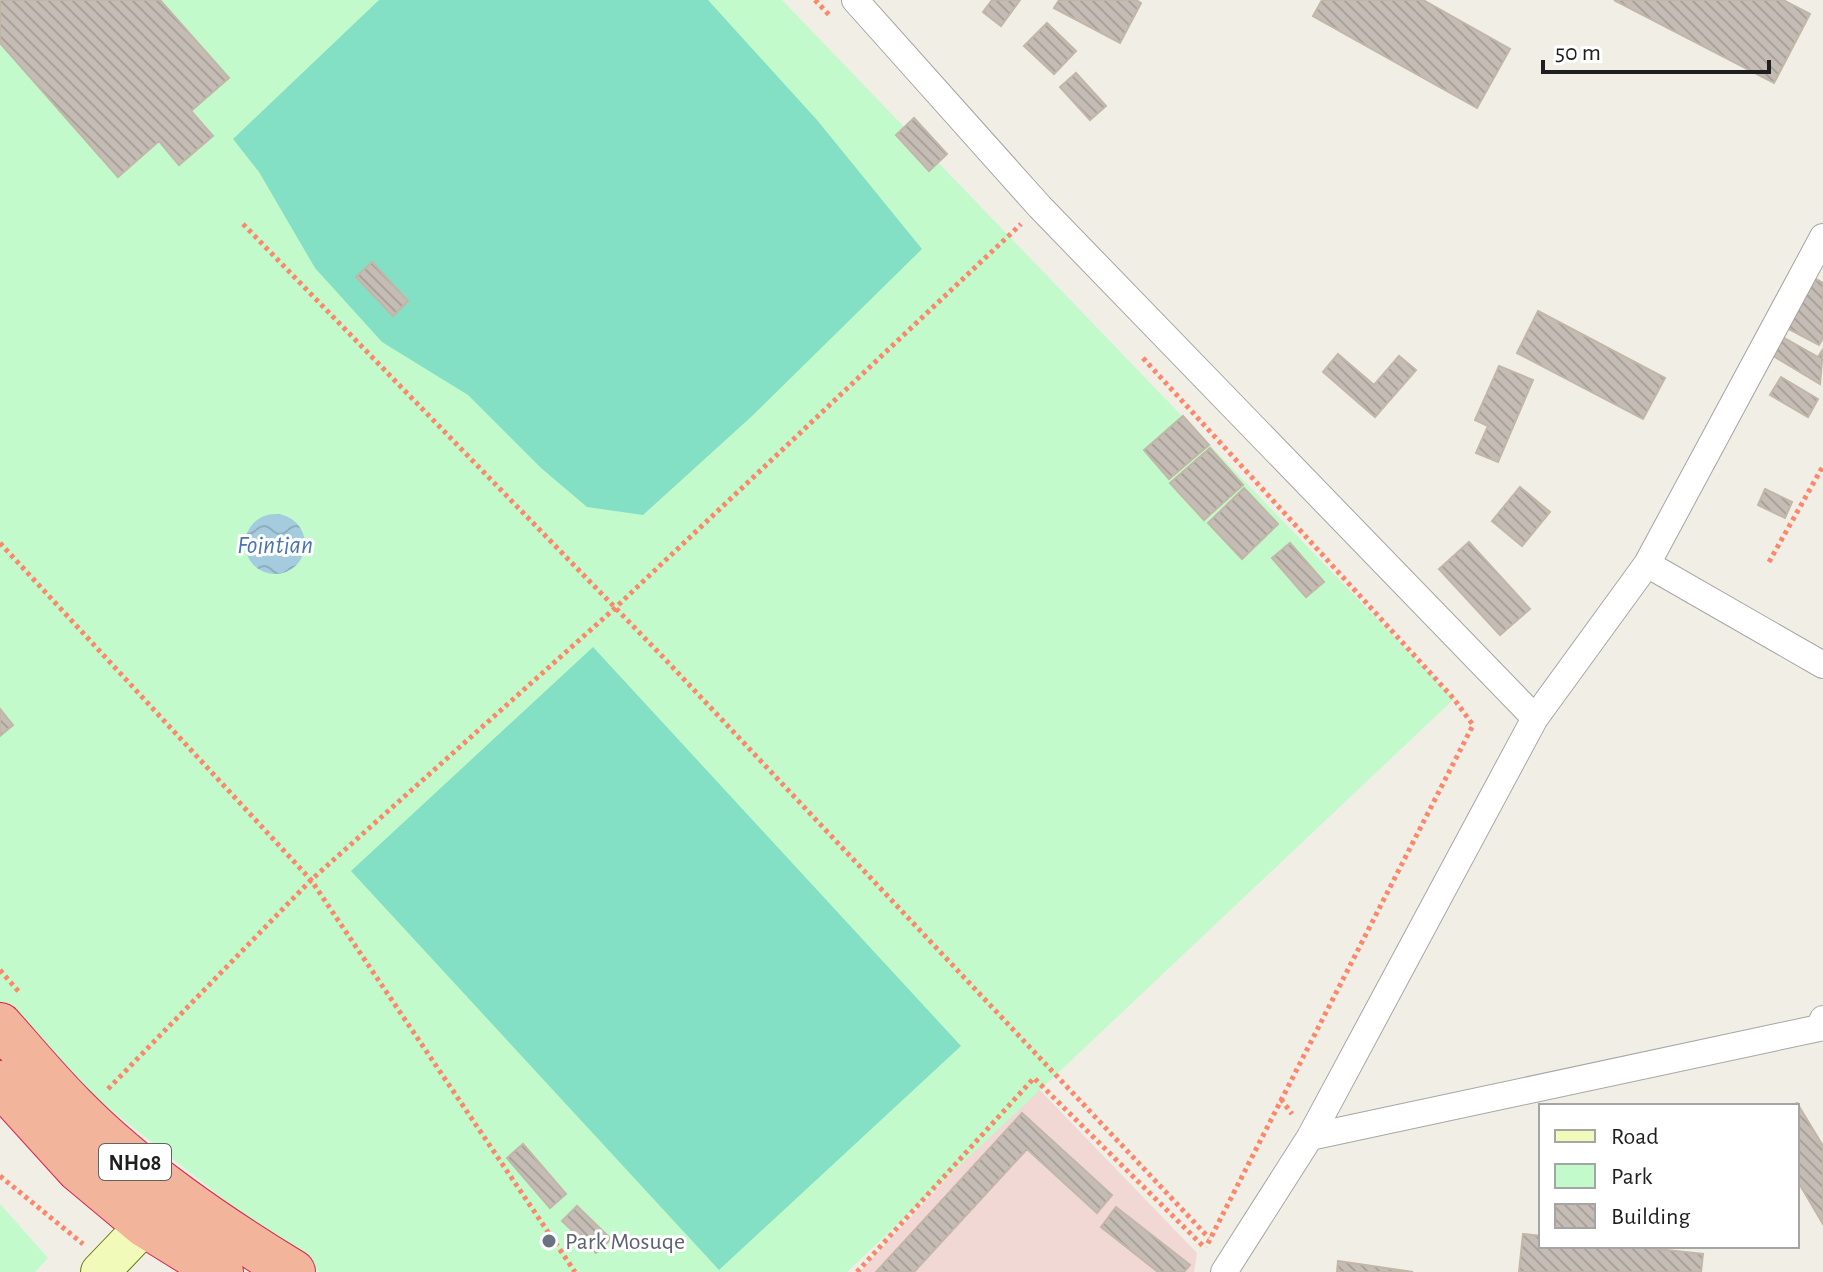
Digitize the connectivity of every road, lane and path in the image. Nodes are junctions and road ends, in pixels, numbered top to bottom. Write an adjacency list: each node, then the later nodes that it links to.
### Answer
1 (815, 0): 3 (path)
2 (855, 0): 5 (street)
3 (836, 22)
4 (1011, 213): 5 (path)
5 (1030, 216): 7 (path); 14 (path); 16 (street)
6 (243, 224): 14 (path)
7 (1031, 236)
8 (1823, 237): 13 (street)
9 (1135, 350): 25 (path)
10 (1823, 466): 12 (path)
11 (0, 543): 17 (path)
12 (1769, 562)
13 (1647, 564): 15 (street); 16 (street)
14 (614, 609): 17 (path); 25 (path)
15 (1823, 665)
16 (1535, 718): 22 (street)
17 (311, 880): 21 (path); 31 (path)
18 (0, 1025): 21 (highway, NH08)
19 (1822, 1028): 22 (street)
20 (0, 1083): 24 (highway, NH08)
21 (74, 1107): 30 (highway, NH08)
22 (1310, 1137): 27 (street)
23 (0, 1176): 28 (path)
24 (145, 1225): 28 (main road); 29 (highway, NH08)
25 (1208, 1237): 26 (path); 27 (path)
26 (1206, 1247): 27 (path); 32 (path)
27 (1217, 1266)
28 (104, 1268)
29 (221, 1272)
30 (293, 1272)
31 (575, 1272)
32 (857, 1272)

